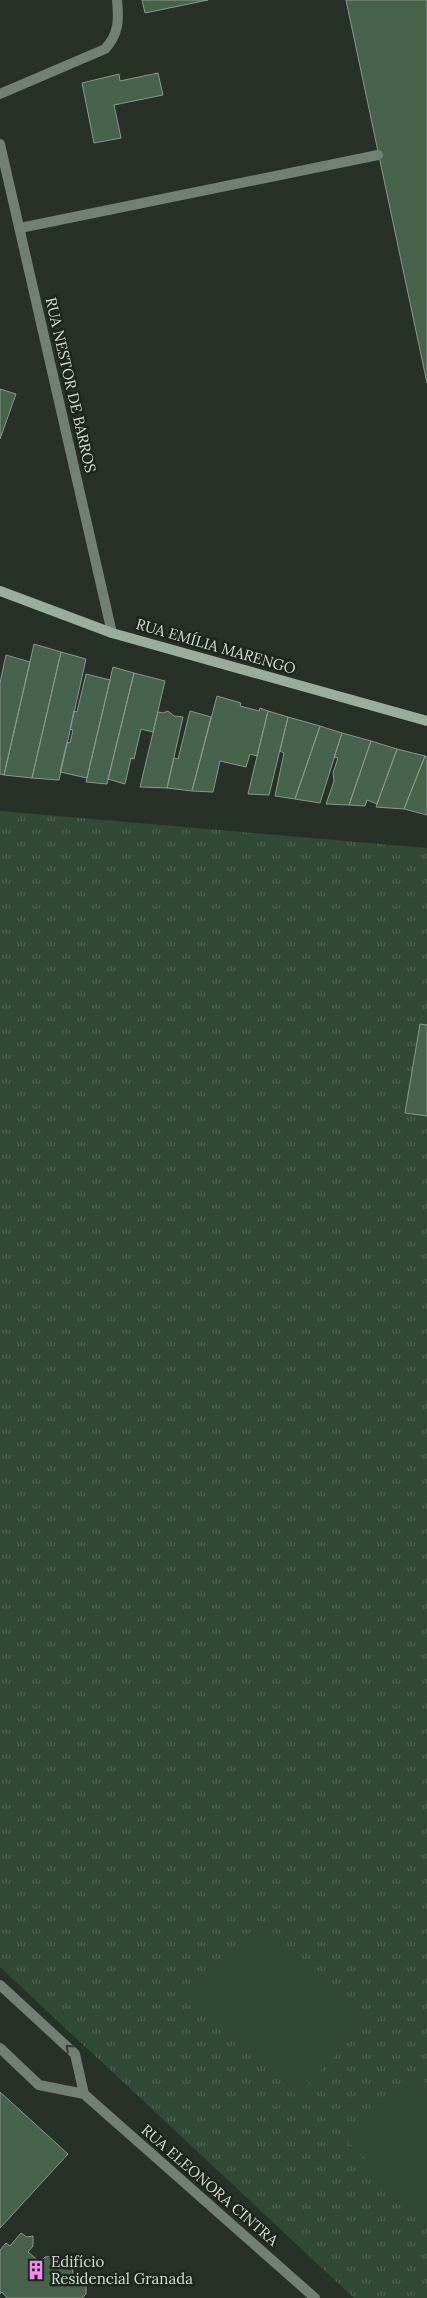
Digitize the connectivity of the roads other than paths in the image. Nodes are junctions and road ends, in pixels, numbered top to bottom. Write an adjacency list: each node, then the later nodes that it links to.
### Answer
1 (116, 0): 2 (street)
2 (0, 94)
3 (0, 144): 5 (street, RUA NESTOR DE BARROS)
4 (378, 155): 5 (street)
5 (20, 228): 7 (street, RUA NESTOR DE BARROS)
6 (0, 591): 7 (main road, RUA EMÍLIA MARENGO)
7 (112, 632): 8 (main road, RUA EMÍLIA MARENGO)
8 (427, 721)
9 (0, 1985): 11 (street, one-way to 9)
10 (0, 2048): 11 (street)
11 (84, 2094): 12 (street, RUA ELEONORA CINTRA)
12 (315, 2298)

